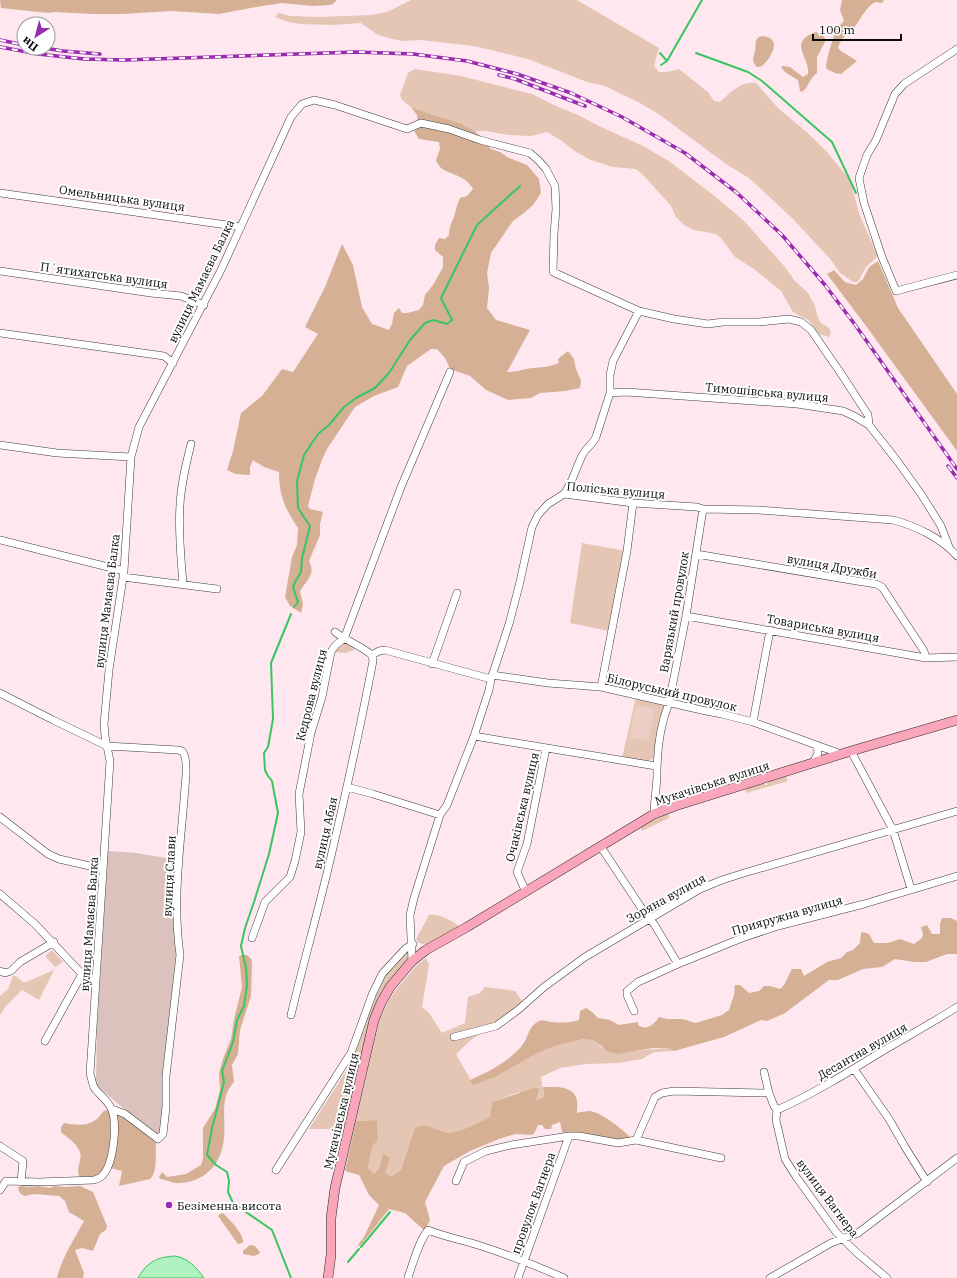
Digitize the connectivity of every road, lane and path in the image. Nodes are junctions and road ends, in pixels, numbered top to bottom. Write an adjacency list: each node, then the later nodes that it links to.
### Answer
1 (957, 49): 5 (street)
2 (0, 193): 3 (street, Омельницька вулиця)
3 (241, 226): 6 (street, вулиця Мамаєва Балка); 7 (street, вулиця Мамаєва Балка)
4 (0, 271): 6 (street, Пʼятихатська вулиця)
5 (957, 275)
6 (204, 305): 9 (street, вулиця Мамаєва Балка)
7 (638, 311): 11 (street); 12 (street)
8 (0, 333): 9 (street)
9 (173, 363): 15 (street, вулиця Мамаєва Балка)
10 (450, 372): 30 (street, Кедрова вулиця)
11 (610, 393): 12 (street, Тимошівська вулиця); 16 (street)
12 (868, 425): 20 (street, Тимошівська вулиця)
13 (191, 444): 24 (street)
14 (0, 445): 15 (street)
15 (131, 458): 23 (street, вулиця Мамаєва Балка)
16 (564, 494): 17 (street, Поліська вулиця); 35 (street, Поліська вулиця)
17 (633, 503): 18 (street, Поліська вулиця); 36 (street)
18 (703, 509): 20 (street, Поліська вулиця); 21 (street, Варязький провулок)
19 (0, 540): 23 (street)
20 (949, 547): 22 (street, Поліська вулиця)
21 (696, 554): 27 (street, Варязький провулок); 33 (street, вулиця Дружби)
22 (957, 556)
23 (123, 574): 24 (street); 43 (street, вулиця Мамаєва Балка)
24 (183, 584): 25 (street)
25 (217, 589)
26 (457, 594): 34 (street)
27 (686, 616): 28 (street, Товариська вулиця); 38 (street, Варязький провулок)
28 (770, 630): 33 (street, Товариська вулиця); 40 (street)
29 (335, 632): 30 (street)
30 (344, 639): 31 (street); 62 (street, Кедрова вулиця)
31 (372, 655): 34 (street, Білоруський провулок); 49 (street, вулиця Абая)
32 (957, 657): 33 (street, Товариська вулиця)
33 (926, 658)
34 (432, 664): 35 (street, Білоруський провулок)
35 (491, 677): 36 (street, Білоруський провулок); 41 (street, Поліська вулиця)
36 (601, 687): 38 (street, Білоруський провулок)
37 (0, 693): 43 (street, вулиця Слави)
38 (669, 703): 40 (street, Білоруський провулок); 48 (street, Варязький провулок)
39 (957, 720): 45 (street, Мукачівська вулиця)
40 (753, 722): 42 (street, Білоруський провулок)
41 (474, 736): 44 (street, Очаківська вулиця); 52 (street, Поліська вулиця)
42 (817, 745): 46 (street, Білоруський провулок); 47 (street)
43 (107, 746): 56 (street, вулиця Мамаєва Балка); 78 (street, вулиця Слави)
44 (546, 748): 48 (street, Очаківська вулиця); 59 (street, Очаківська вулиця)
45 (851, 751): 46 (street, Мукачівська вулиця); 54 (street)
46 (841, 754): 47 (street, Мукачівська вулиця)
47 (813, 763): 51 (street, Мукачівська вулиця)
48 (656, 766): 51 (street, Варязький провулок)
49 (347, 787): 52 (street); 72 (street, вулиця Абая)
50 (957, 811): 54 (street, Зоряна вулиця)
51 (654, 814): 55 (street, Мукачівська вулиця)
52 (440, 815): 64 (street, Поліська вулиця)
53 (0, 817): 56 (street)
54 (893, 830): 58 (street); 61 (street, Зоряна вулиця)
55 (601, 847): 59 (street, Мукачівська вулиця); 61 (street)
56 (104, 869): 69 (street, вулиця Мамаєва Балка)
57 (957, 876): 58 (street, Прияружна вулиця)
58 (910, 890): 66 (street, Прияружна вулиця)
59 (526, 892): 65 (street, Мукачівська вулиця)
60 (0, 894): 63 (street)
61 (650, 920): 66 (street); 73 (street, Зоряна вулиця)
62 (252, 938)
63 (54, 942): 67 (street); 68 (street)
64 (413, 944): 65 (street); 85 (street, Мукачівська вулиця)
65 (412, 961): 94 (street, Мукачівська вулиця)
66 (678, 964): 71 (street, Прияружна вулиця)
67 (0, 971)
68 (82, 974): 69 (street); 74 (street)
69 (96, 980): 78 (street, вулиця Мамаєва Балка)
70 (957, 1007): 75 (street, Десантна вулиця)
71 (634, 1011)
72 (292, 1015)
73 (454, 1037)
74 (45, 1041)
75 (854, 1069): 79 (street, Десантна вулиця); 89 (street)
76 (764, 1072): 77 (street, вулиця Вагнера)
77 (769, 1093): 79 (street, вулиця Вагнера); 81 (street)
78 (112, 1109): 88 (street)
79 (777, 1110): 91 (street, вулиця Вагнера)
80 (569, 1136): 81 (street, провулок Вагнера); 87 (street, провулок Вагнера); 92 (street, провулок Вагнера)
81 (636, 1140): 83 (street, провулок Вагнера)
82 (0, 1146): 88 (street)
83 (721, 1158)
84 (957, 1158): 89 (street)
85 (276, 1170)
86 (3, 1179): 88 (street); 90 (street)
87 (456, 1181)
88 (21, 1182)
89 (927, 1182): 91 (street)
90 (0, 1190)
91 (843, 1239): 97 (street); 98 (street, вулиця Вагнера)
92 (524, 1261): 93 (street); 95 (street, провулок Вагнера); 96 (street)
93 (409, 1277)
94 (328, 1278)
95 (518, 1278)
96 (564, 1278)
97 (770, 1278)
98 (887, 1278)

